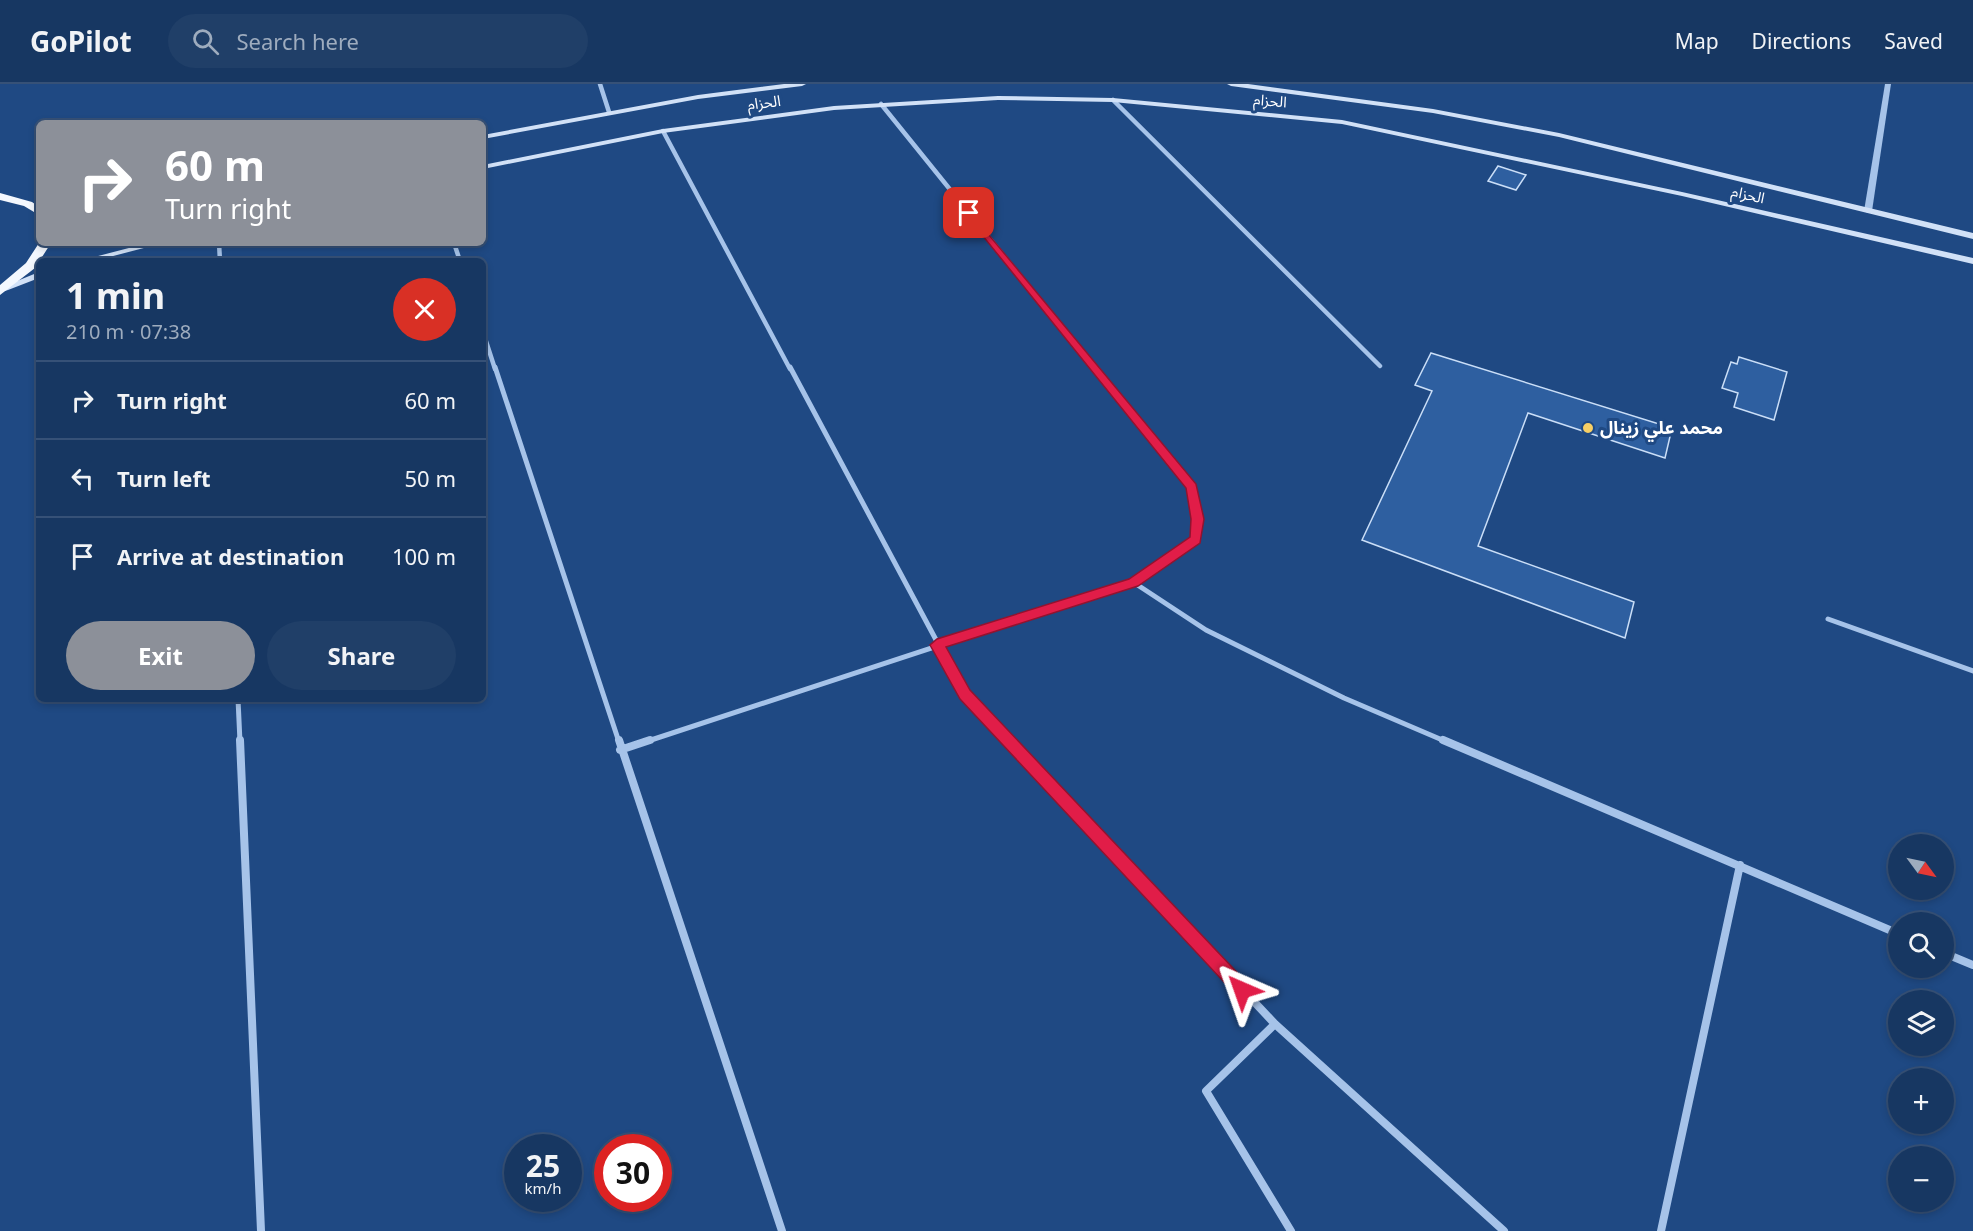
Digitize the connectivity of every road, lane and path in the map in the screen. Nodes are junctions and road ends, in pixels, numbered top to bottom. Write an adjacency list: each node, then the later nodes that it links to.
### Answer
1 (600, 84): 7 (street)
2 (802, 84): 7 (main road, الحزام)
3 (1232, 84): 13 (main road, الحزام)
4 (1888, 84): 13 (street)
5 (1113, 100): 6 (main road, الحزام); 18 (main road, الحزام); 22 (street)
6 (881, 104): 8 (main road, الحزام); 23 (street)
7 (609, 112): 9 (main road, الحزام)
8 (663, 131): 10 (main road, الحزام); 25 (street)
9 (486, 136)
10 (486, 166)
11 (0, 195): 12 (highway)
12 (34, 205)
13 (1868, 211): 14 (main road, الحزام)
14 (1973, 236)
15 (43, 246): 20 (highway)
16 (146, 246): 17 (main road)
17 (96, 258)
18 (1973, 261)
19 (36, 276): 20 (main road)
20 (3, 290)
21 (486, 341): 28 (street)
22 (1380, 366)
23 (1133, 582): 25 (street); 29 (street)
24 (1828, 620): 26 (street)
25 (937, 645): 28 (street); 33 (street)
26 (1973, 671)
27 (238, 702): 34 (street)
28 (620, 750): 35 (street)
29 (1740, 865): 30 (street); 38 (street)
30 (1888, 929)
31 (1954, 957): 32 (street)
32 (1973, 965)
33 (1275, 1024): 36 (street); 37 (street)
34 (261, 1231)
35 (782, 1231)
36 (1291, 1231)
37 (1504, 1231)
38 (1661, 1231)

